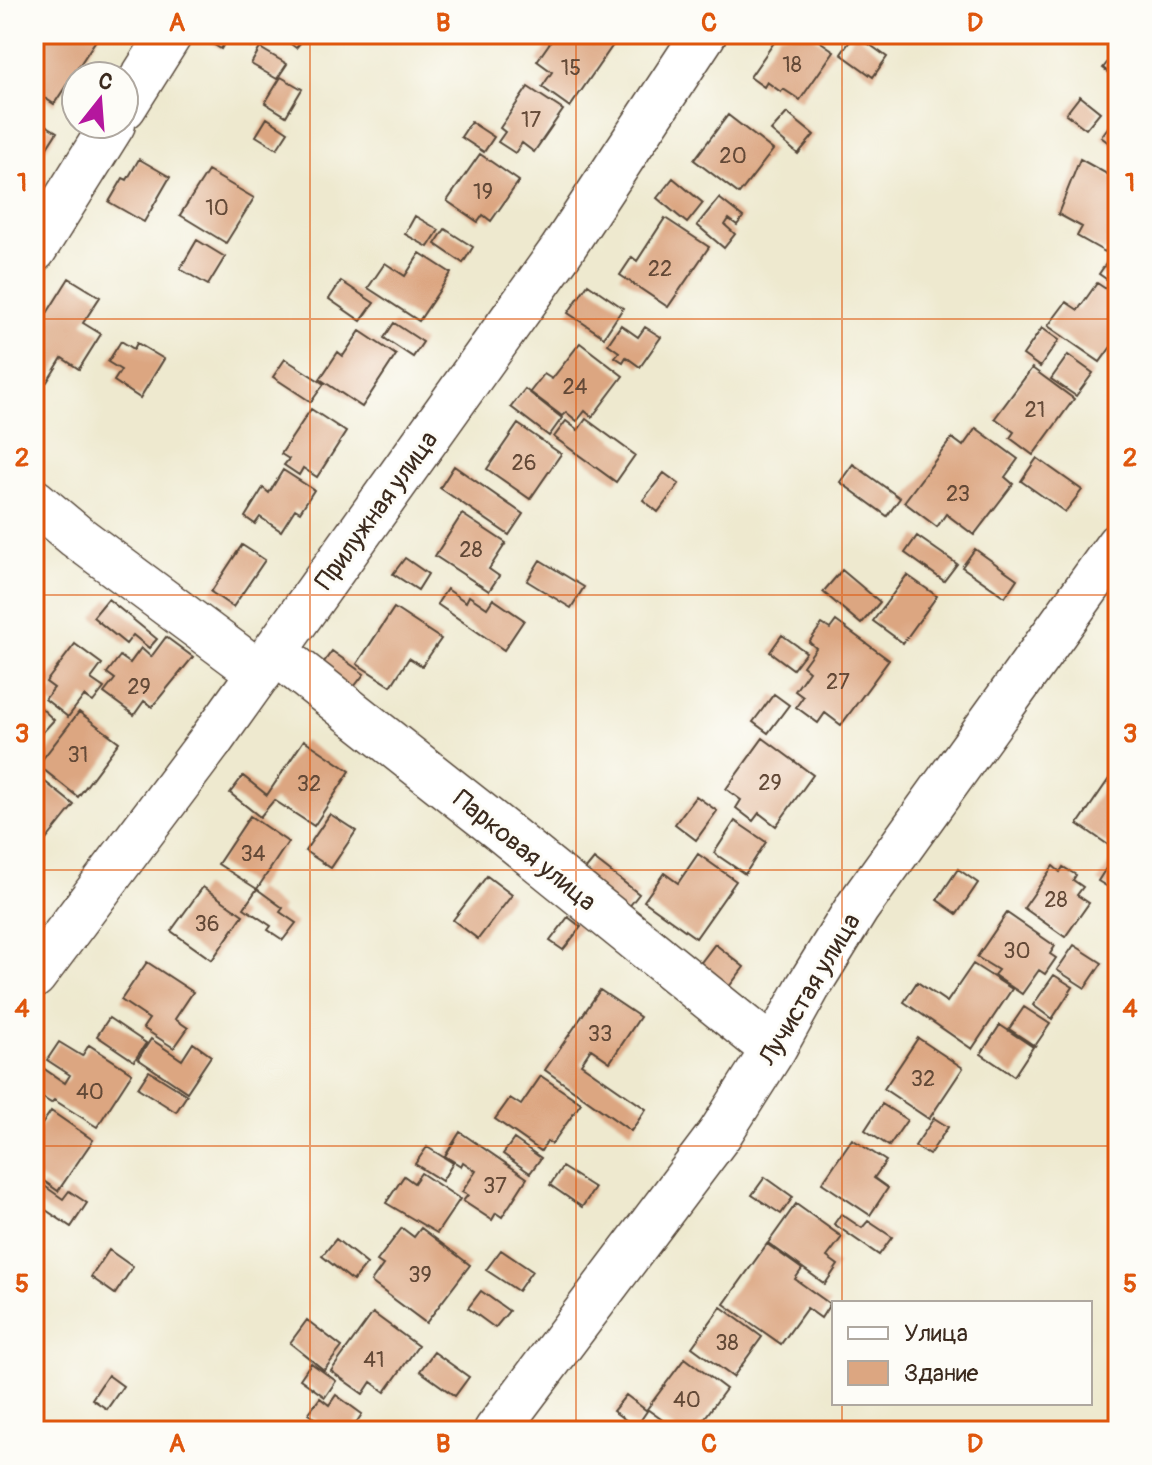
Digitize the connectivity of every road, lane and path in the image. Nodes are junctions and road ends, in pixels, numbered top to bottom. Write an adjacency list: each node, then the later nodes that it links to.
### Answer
1 (170, 34): 3 (street)
2 (704, 34): 8 (street, Прилужная улица)
3 (140, 82)
4 (103, 140): 5 (street)
5 (34, 250)
6 (34, 501): 8 (street, Парковая улица)
7 (1118, 545): 10 (street, Лучистая улица)
8 (268, 663): 9 (street, Прилужная улица); 10 (street, Парковая улица)
9 (34, 976)
10 (773, 1050): 11 (street, Лучистая улица)
11 (496, 1431)

